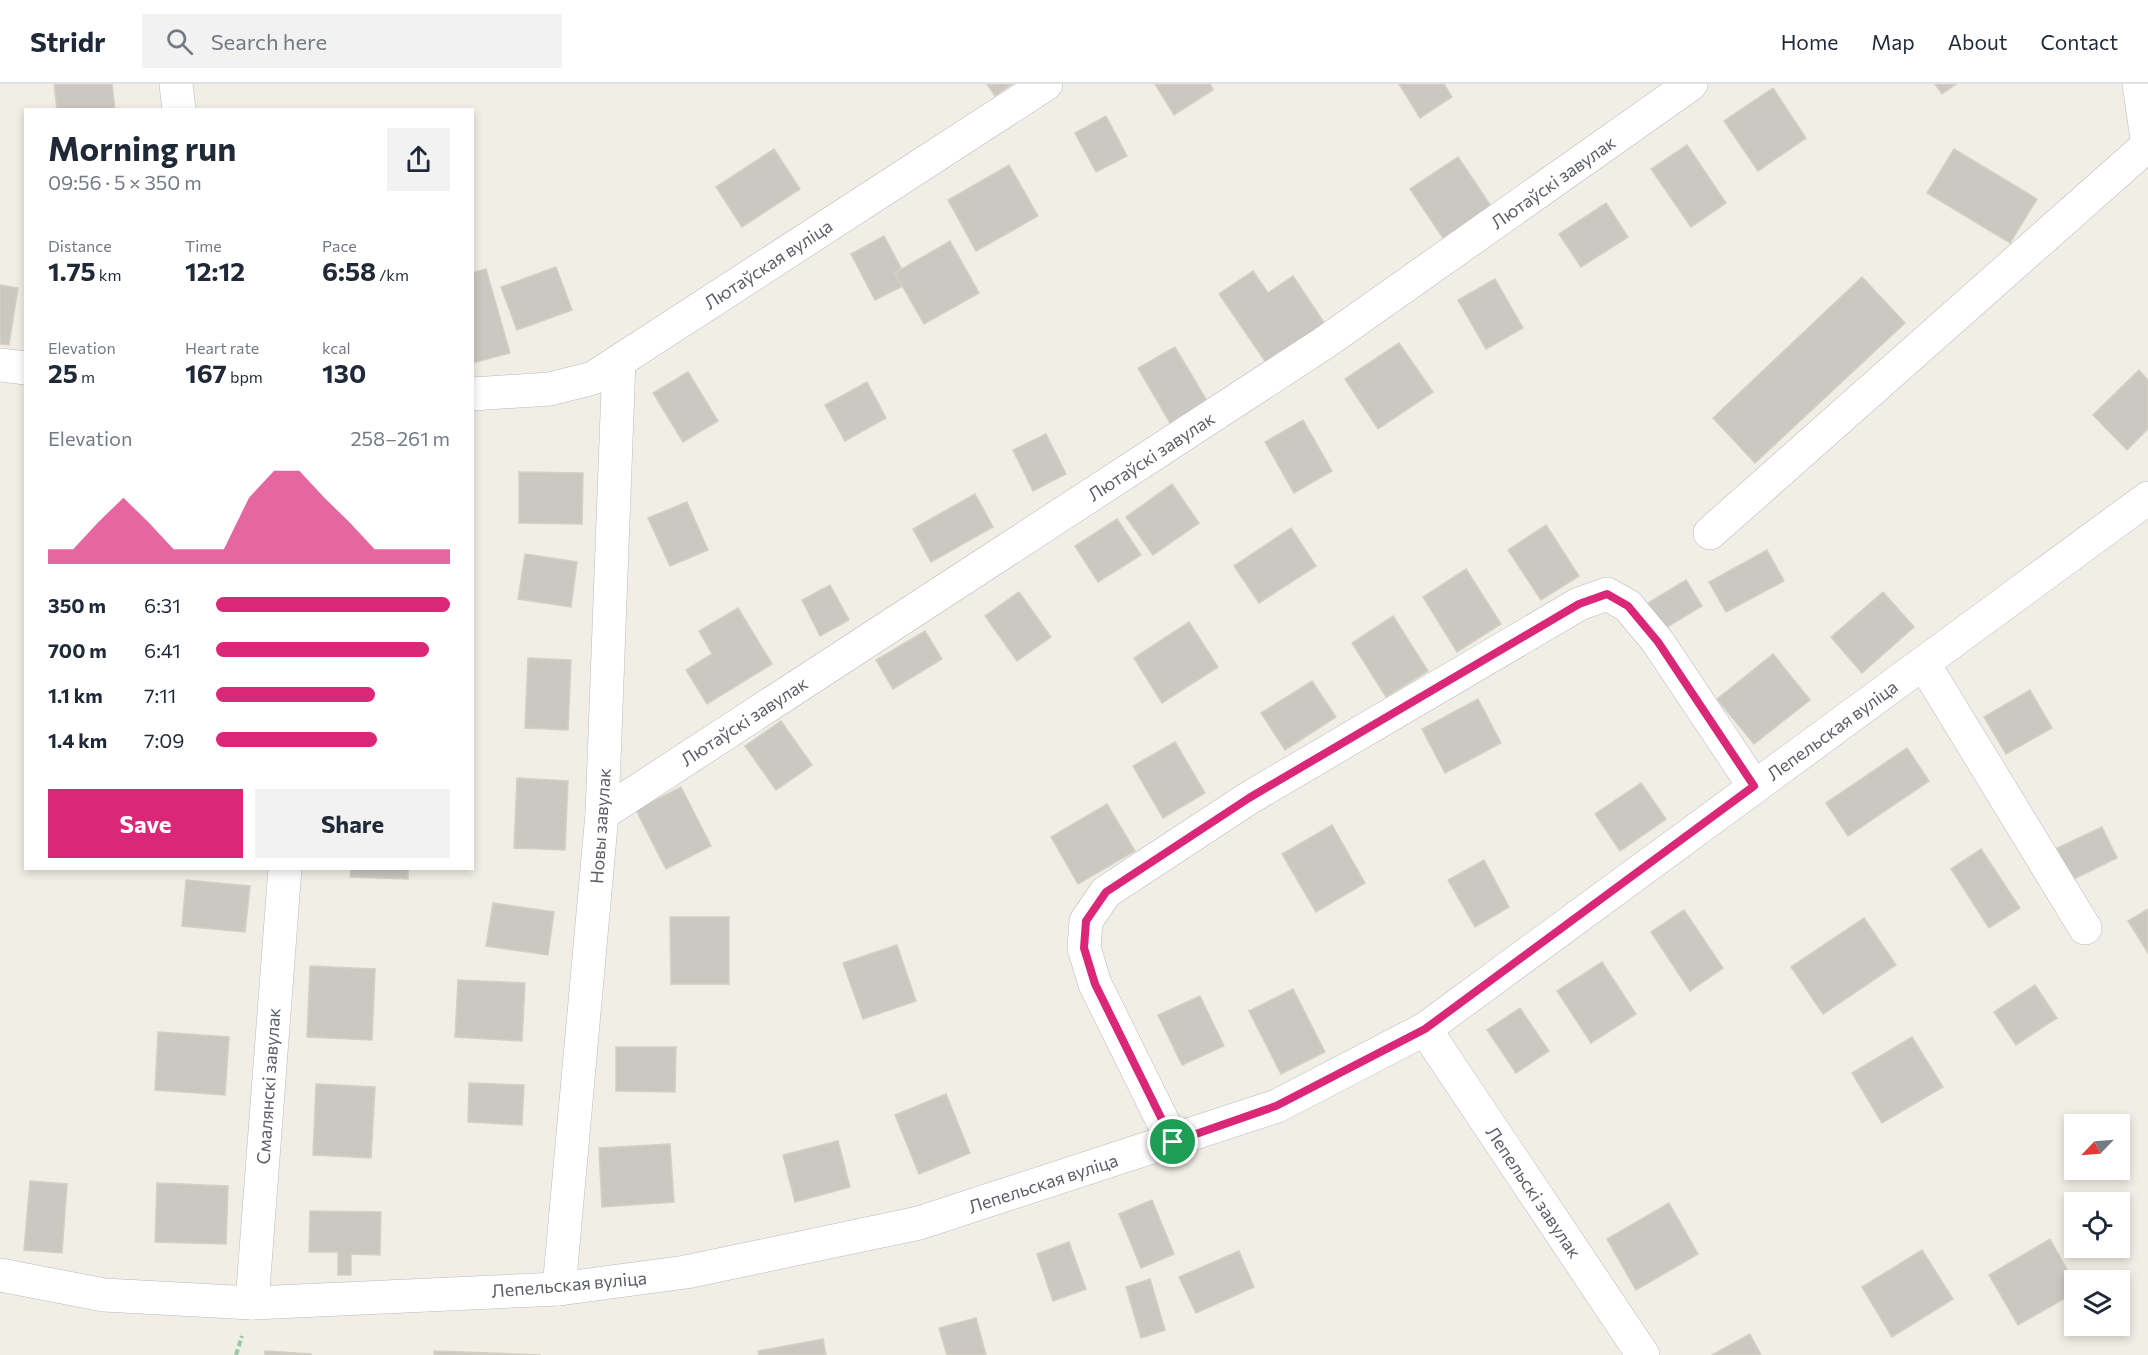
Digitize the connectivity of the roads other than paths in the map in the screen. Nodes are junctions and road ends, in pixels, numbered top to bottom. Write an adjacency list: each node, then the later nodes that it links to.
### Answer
1 (1046, 84): 5 (street, Лютаўская вуліца)
2 (1691, 84): 13 (street, Лютаўскі завулак)
3 (2139, 84): 4 (street)
4 (2148, 145): 10 (street)
5 (619, 361): 8 (street, Лютаўская вуліца); 13 (street, Новы завулак)
6 (0, 365): 7 (street)
7 (24, 368)
8 (474, 394)
9 (2148, 498): 11 (street, Лепельская вуліца)
10 (1710, 533)
11 (1924, 664): 12 (street, Лепельская вуліца); 15 (street)
12 (1754, 786): 16 (street, Лепельская вуліца); 17 (street)
13 (602, 814): 19 (street, Новы завулак)
14 (285, 870): 20 (street, Смалянскі завулак)
15 (2085, 928)
16 (1425, 1029): 17 (street, Лепельская вуліца); 21 (street, Лепельскі завулак)
17 (1173, 1142): 19 (street, Лепельская вуліца)
18 (0, 1275): 20 (street, Лепельская вуліца)
19 (559, 1289): 20 (street, Лепельская вуліца)
20 (252, 1304)
21 (1643, 1355)

